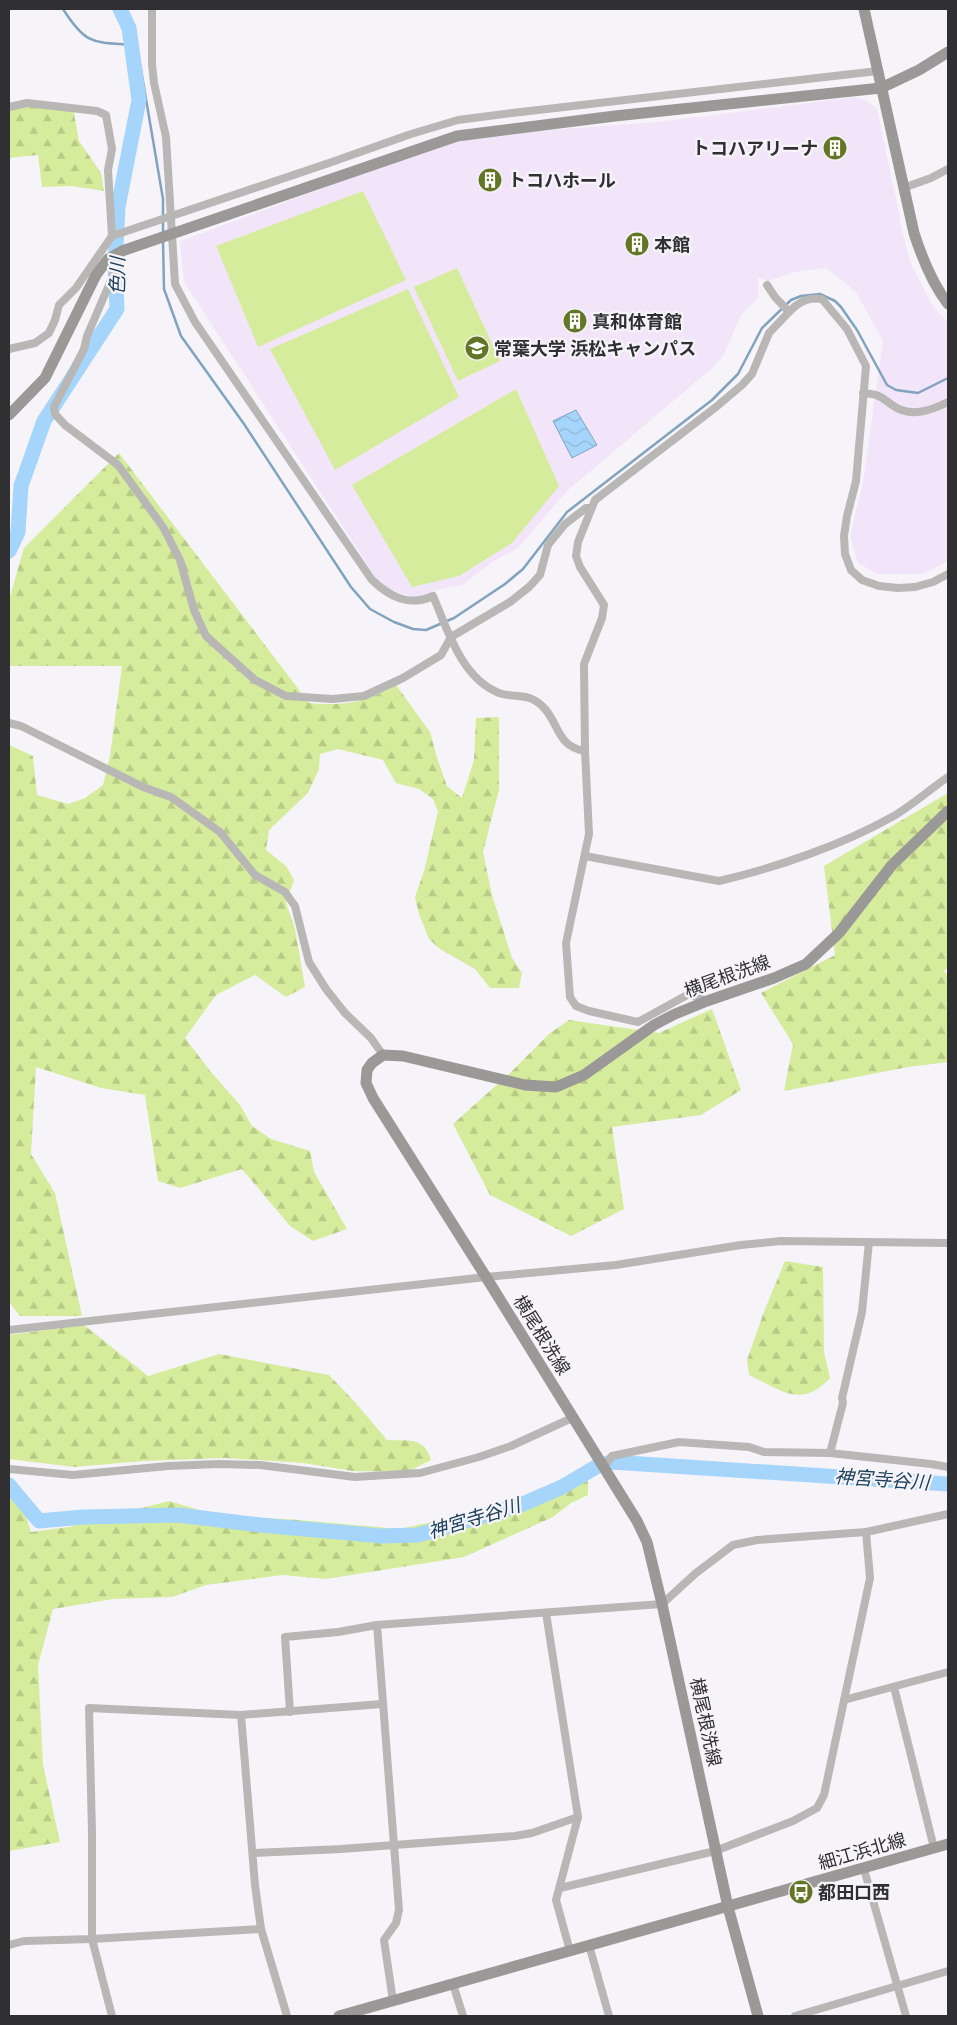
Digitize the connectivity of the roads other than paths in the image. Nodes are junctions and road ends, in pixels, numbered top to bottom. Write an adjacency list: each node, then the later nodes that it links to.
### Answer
1 (152, 9): 9 (street)
2 (864, 9): 4 (main road)
3 (948, 52): 5 (main road)
4 (878, 71): 5 (main road); 9 (street)
5 (880, 88): 8 (main road); 10 (main road)
6 (9, 107): 11 (street)
7 (948, 169): 8 (street)
8 (903, 188): 14 (main road)
9 (171, 216): 10 (street); 11 (street)
10 (172, 233): 12 (main road); 22 (street)
11 (112, 236): 16 (street)
12 (122, 251): 19 (main road); 22 (street)
13 (767, 285): 15 (street)
14 (948, 304)
15 (787, 310): 17 (street); 20 (street)
16 (9, 349)
17 (863, 393): 18 (street); 21 (street)
18 (948, 402)
19 (9, 415)
20 (591, 508): 22 (street); 24 (street)
21 (948, 574)
22 (451, 637): 24 (street)
23 (9, 723): 29 (street)
24 (585, 751): 27 (street)
25 (948, 777): 27 (street)
26 (948, 811): 28 (main road, 横尾根洗線)
27 (585, 856): 28 (street)
28 (707, 1001): 29 (main road, 横尾根洗線)
29 (383, 1055): 32 (main road, 横尾根洗線)
30 (869, 1242): 31 (street); 32 (street); 35 (street)
31 (948, 1243)
32 (486, 1277): 33 (street); 34 (main road, 横尾根洗線)
33 (9, 1330)
34 (572, 1418): 37 (main road, 横尾根洗線); 38 (street)
35 (830, 1453): 36 (street); 37 (street)
36 (948, 1467)
37 (603, 1468): 41 (main road, 横尾根洗線)
38 (9, 1469)
39 (948, 1514): 40 (street)
40 (866, 1532): 41 (street); 46 (street)
41 (662, 1604): 42 (street); 54 (main road, 横尾根洗線)
42 (546, 1613): 43 (street); 50 (street)
43 (376, 1625): 47 (street); 48 (street)
44 (948, 1672): 45 (street)
45 (894, 1687): 46 (street); 53 (street)
46 (844, 1700): 54 (street)
47 (382, 1704): 48 (street); 51 (street)
48 (290, 1712): 49 (street)
49 (241, 1715): 55 (street); 60 (street)
50 (578, 1817): 51 (street); 57 (street)
51 (394, 1844): 55 (street); 67 (street)
52 (948, 1844): 53 (main road, 細江浜北線)
53 (934, 1848): 56 (main road, 細江浜北線)
54 (715, 1851): 57 (street); 58 (main road, 横尾根洗線)
55 (253, 1853): 59 (street)
56 (864, 1869): 58 (main road, 細江浜北線); 66 (street)
57 (560, 1888): 63 (street)
58 (728, 1907): 62 (main road); 73 (main road, 横尾根洗線)
59 (261, 1929): 60 (street); 69 (street)
60 (92, 1939): 61 (street); 68 (street)
61 (9, 1945)
62 (589, 1945): 63 (main road); 72 (street)
63 (570, 1951): 65 (main road)
64 (948, 1971): 66 (street)
65 (453, 1984): 67 (main road); 71 (street)
66 (897, 1986): 74 (street); 75 (street)
67 (393, 2001): 70 (main road)
68 (112, 2016)
69 (287, 2016)
70 (339, 2016)
71 (463, 2016)
72 (609, 2016)
73 (758, 2016)
74 (795, 2016)
75 (906, 2016)

